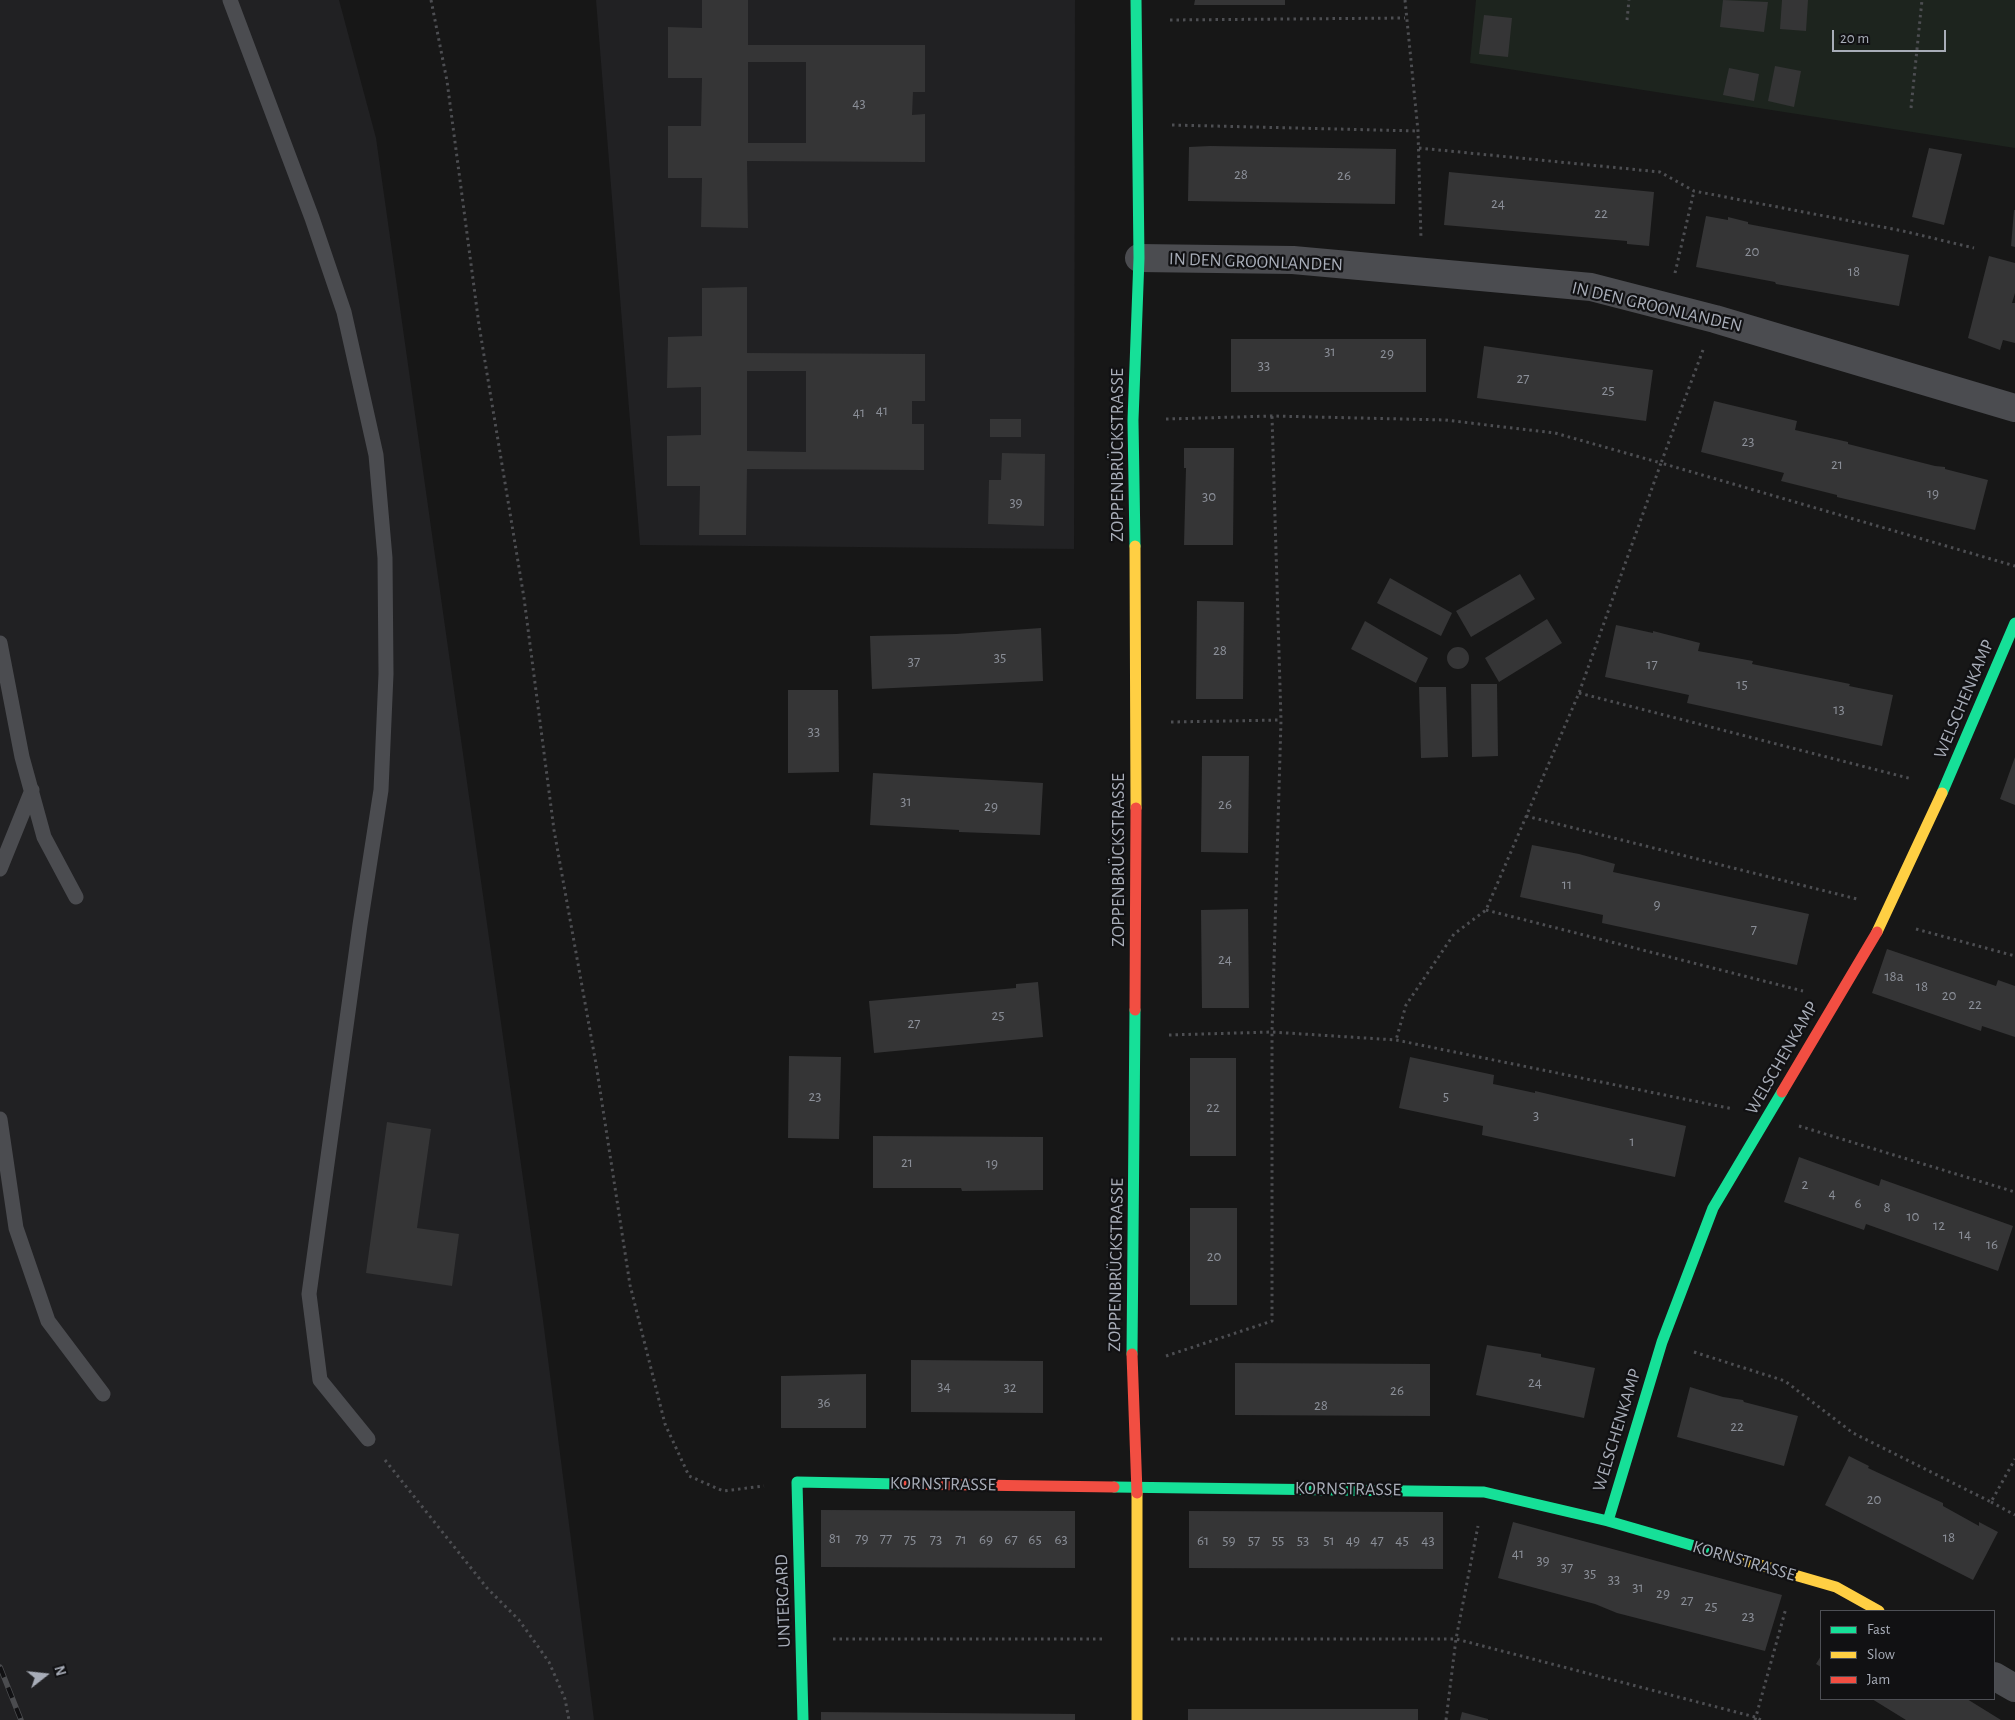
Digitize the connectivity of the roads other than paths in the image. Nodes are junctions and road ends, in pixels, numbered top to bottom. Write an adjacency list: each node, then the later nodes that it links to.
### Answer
1 (230, 0): 12 (lane)
2 (1136, 0): 3 (street, ZOPPENBRÜCKSTRASSE)
3 (1139, 258): 4 (street, IN DEN GROONLANDEN); 14 (street, ZOPPENBRÜCKSTRASSE)
4 (2015, 408)
5 (2015, 623): 15 (street, WELSCHENKAMP)
6 (0, 643): 7 (lane)
7 (32, 790): 8 (lane); 9 (lane)
8 (0, 869)
9 (76, 897)
10 (0, 1120): 11 (lane)
11 (103, 1394)
12 (368, 1439)
13 (797, 1482): 14 (street, KORNSTRASSE); 19 (street, UNTERGARD)
14 (1137, 1486): 15 (street, KORNSTRASSE); 20 (street, ZOPPENBRÜCKSTRASSE)
15 (1608, 1521): 16 (street, KORNSTRASSE)
16 (1877, 1610)
17 (1995, 1677): 18 (street)
18 (2015, 1688)
19 (803, 1720)
20 (1137, 1720)

